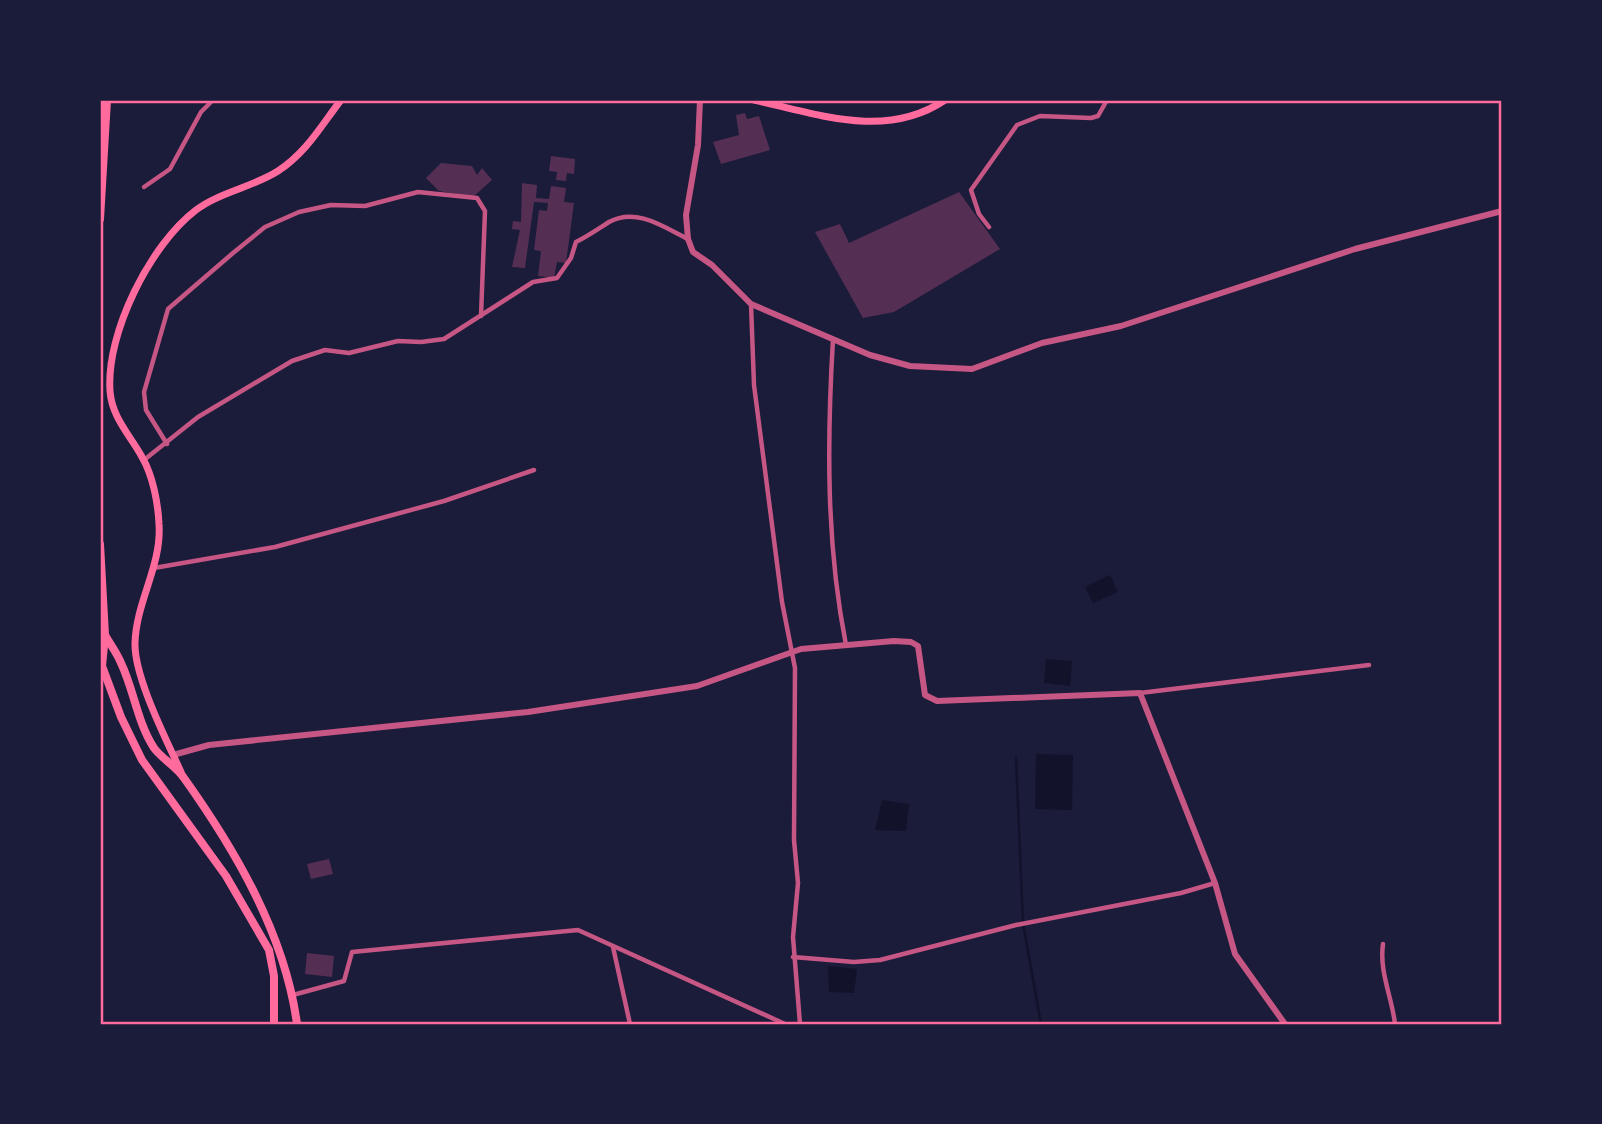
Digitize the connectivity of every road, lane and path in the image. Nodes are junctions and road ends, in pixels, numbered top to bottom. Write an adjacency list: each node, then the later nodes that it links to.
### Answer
1 (107, 100): 10 (highway)
2 (213, 100): 8 (street)
3 (341, 100): 17 (main road)
4 (700, 100): 12 (street)
5 (754, 100): 6 (main road)
6 (944, 100)
7 (1107, 100): 11 (street)
8 (144, 187)
9 (1502, 211): 15 (street)
10 (100, 219)
11 (989, 227)
12 (688, 239): 13 (street); 14 (street)
13 (751, 304): 15 (street); 23 (street)
14 (481, 316): 16 (street); 16 (street)
15 (833, 338): 22 (street)
16 (167, 444): 17 (street)
17 (144, 460): 20 (main road)
18 (534, 470): 20 (street)
19 (100, 544): 21 (highway)
20 (154, 568): 27 (main road)
21 (105, 635): 24 (highway); 28 (highway)
22 (846, 645): 23 (street); 26 (street)
23 (792, 650): 27 (street); 32 (street)
24 (101, 658): 34 (highway)
25 (1368, 665): 26 (street)
26 (1140, 693): 29 (street)
27 (173, 755): 28 (main road)
28 (183, 775): 33 (highway)
29 (1214, 883): 32 (street); 39 (street)
30 (1383, 944): 40 (street)
31 (613, 947): 33 (street); 36 (street); 37 (street)
32 (793, 957): 38 (street)
33 (293, 995): 35 (highway)
34 (274, 1024)
35 (297, 1024)
36 (630, 1024)
37 (785, 1024)
38 (800, 1024)
39 (1285, 1024)
40 (1395, 1024)

